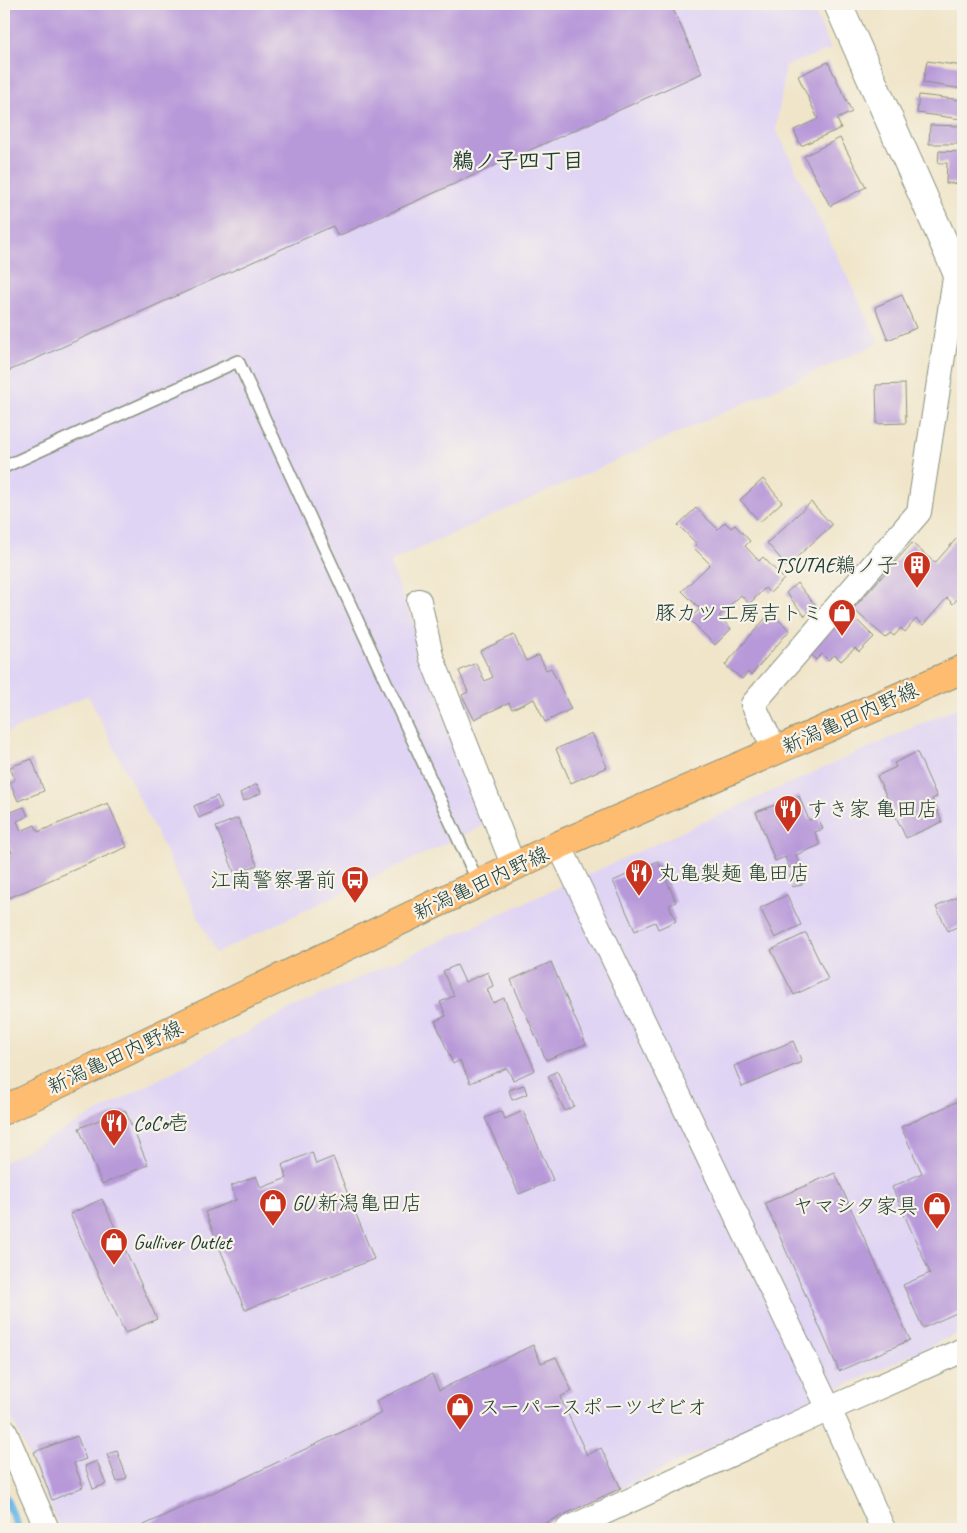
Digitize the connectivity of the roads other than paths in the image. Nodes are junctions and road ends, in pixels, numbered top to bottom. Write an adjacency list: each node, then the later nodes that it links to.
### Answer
1 (838, 4): 2 (street)
2 (961, 270): 6 (street)
3 (4, 467): 9 (lane)
4 (419, 601): 8 (street)
5 (963, 668): 6 (main road, 新潟亀田内野線)
6 (775, 750): 7 (main road, 新潟亀田内野線)
7 (559, 845): 8 (main road, 新潟亀田内野線); 12 (street)
8 (514, 867): 9 (main road, 新潟亀田内野線)
9 (479, 884): 10 (main road, 新潟亀田内野線)
10 (4, 1109)
11 (963, 1350): 12 (street)
12 (829, 1409): 15 (street); 16 (street)
13 (4, 1430): 14 (street)
14 (47, 1529)
15 (568, 1529)
16 (883, 1529)

